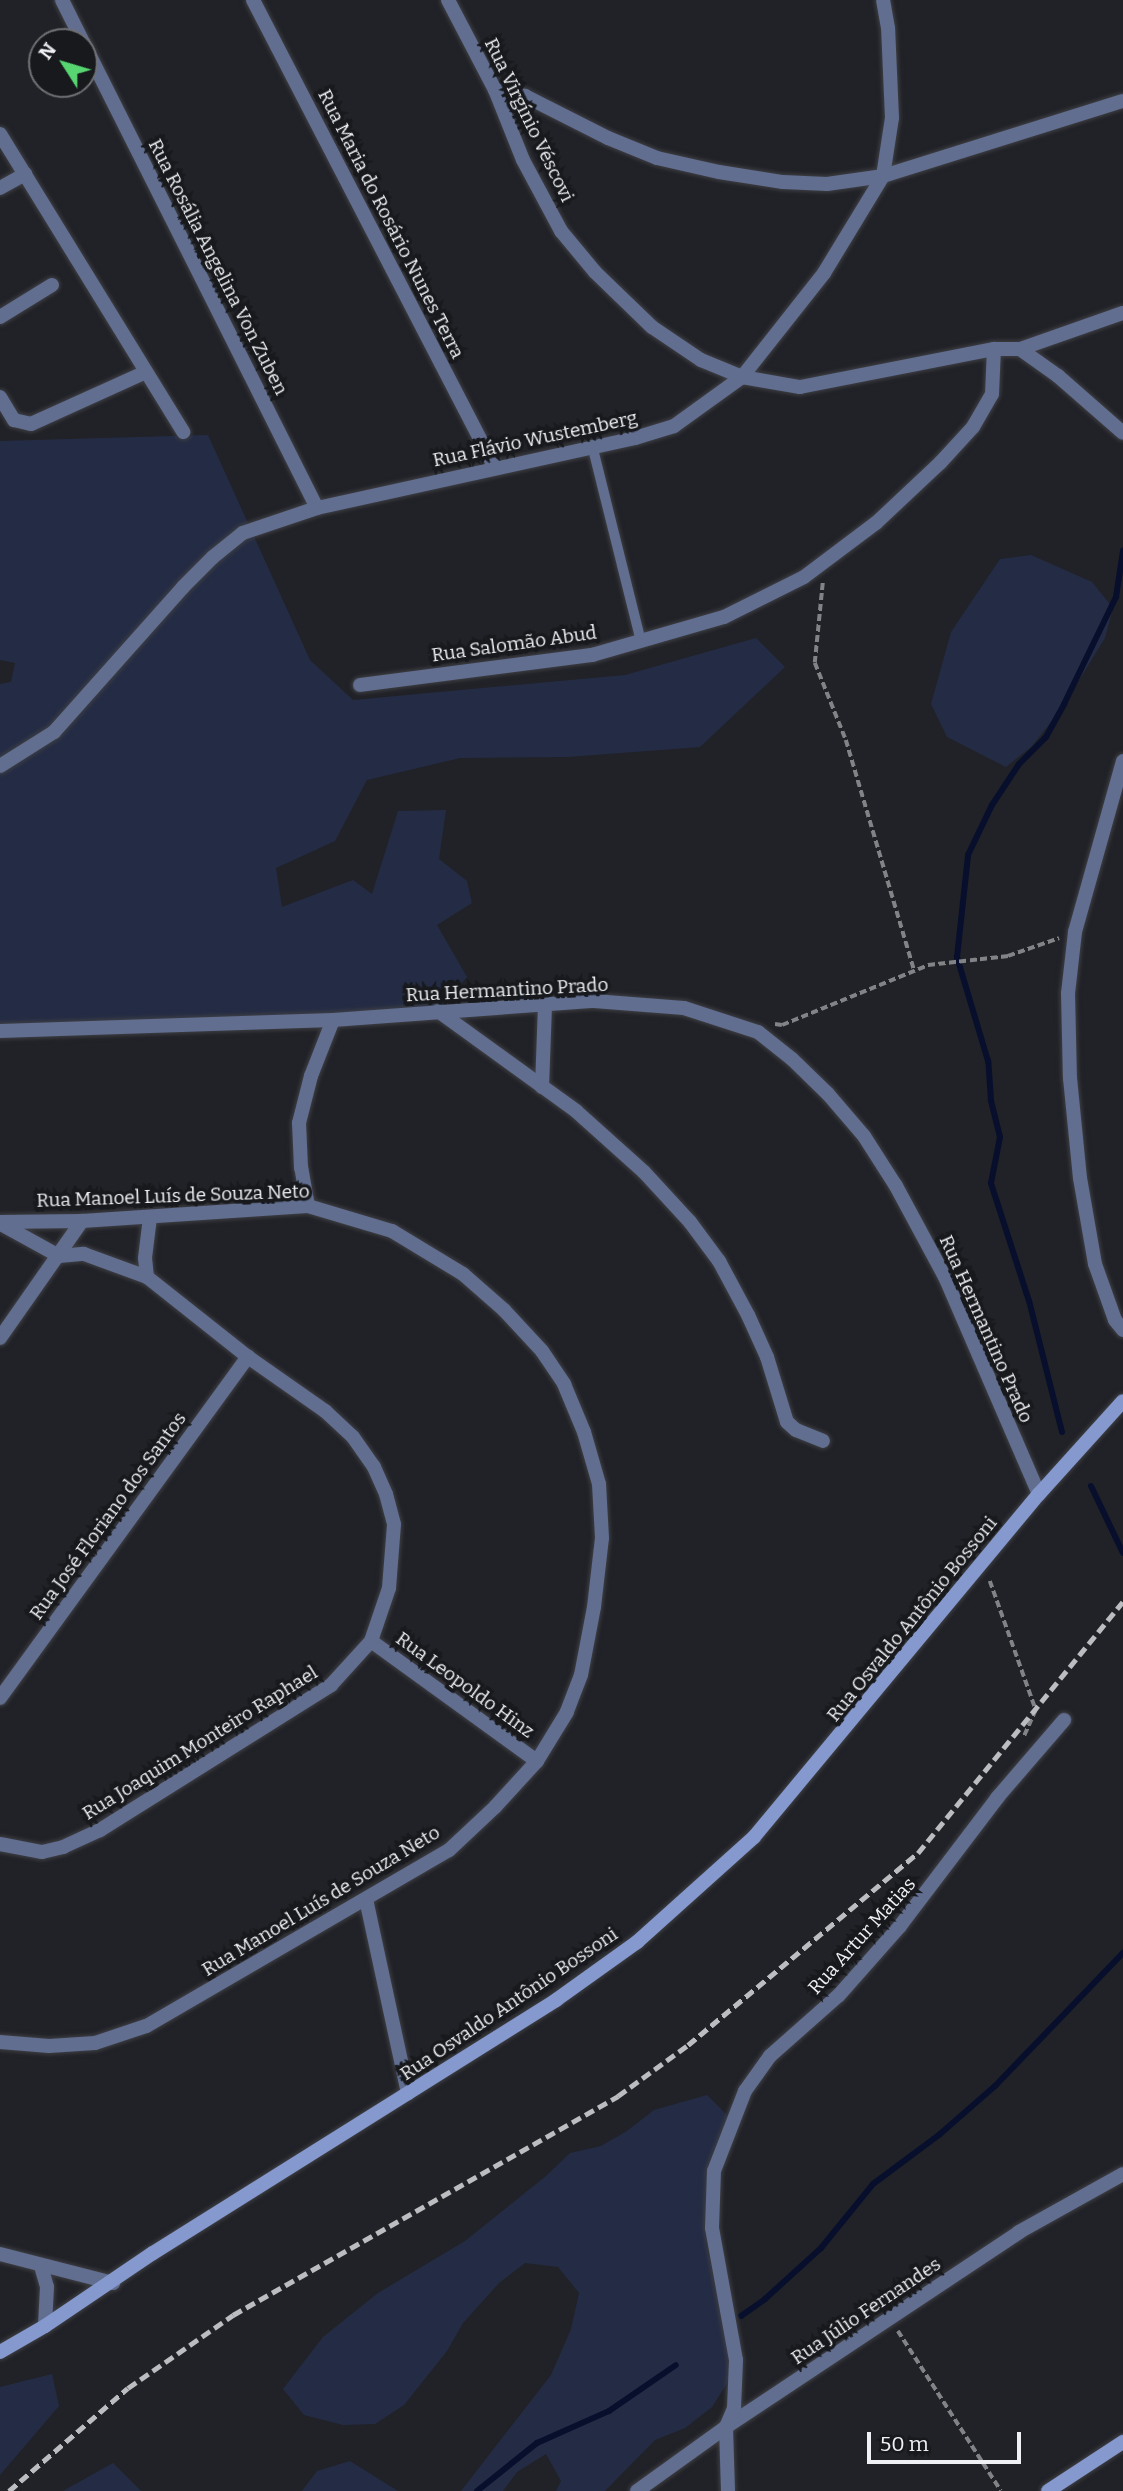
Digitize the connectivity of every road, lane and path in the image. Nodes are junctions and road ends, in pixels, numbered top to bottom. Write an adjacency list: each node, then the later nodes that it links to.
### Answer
1 (62, 0): 5 (street, Rua Rosália Angelina Von Zuben)
2 (253, 0): 24 (street, Rua Maria do Rosário Nunes Terra)
3 (448, 0): 7 (street, Rua Virgínio Véscovi)
4 (883, 0): 11 (street, Rua Flávio Wustemberg)
5 (76, 28)
6 (98, 73): 25 (street, Rua Rosália Angelina Von Zuben)
7 (495, 90): 11 (street); 19 (street, Rua Virgínio Véscovi)
8 (1123, 101): 11 (street)
9 (0, 134): 10 (street)
10 (25, 174): 12 (street); 18 (street)
11 (883, 176): 19 (street, Rua Flávio Wustemberg)
12 (0, 188)
13 (52, 285): 15 (street)
14 (1123, 313): 17 (street)
15 (0, 317)
16 (993, 349): 17 (street); 19 (street, Rua Virgínio Véscovi); 26 (street, Rua Salomão Abud)
17 (1020, 349): 22 (street)
18 (144, 373): 20 (street); 21 (street)
19 (742, 377): 23 (street, Rua Flávio Wustemberg)
20 (0, 397)
21 (183, 432)
22 (1123, 433)
23 (592, 445): 24 (street, Rua Flávio Wustemberg); 27 (lane)
24 (494, 466): 25 (street, Rua Flávio Wustemberg)
25 (317, 508): 30 (street, Rua Flávio Wustemberg)
26 (825, 562): 27 (street, Rua Salomão Abud); 32 (path)
27 (641, 641): 28 (street, Rua Salomão Abud)
28 (360, 685)
29 (1123, 761): 31 (street)
30 (0, 766)
31 (1076, 932): 32 (path); 45 (street)
32 (915, 970): 36 (path)
33 (545, 1006): 34 (street, Rua Hermantino Prado); 38 (street); 50 (street, Rua Hermantino Prado)
34 (438, 1011): 35 (street, Rua Hermantino Prado); 38 (street)
35 (333, 1020): 37 (street, Rua Hermantino Prado); 39 (street)
36 (770, 1023)
37 (0, 1031)
38 (542, 1087): 49 (street)
39 (308, 1206): 40 (street, Rua Manoel Luís de Souza Neto); 56 (street, Rua Manoel Luís de Souza Neto)
40 (150, 1217): 41 (street, Rua Manoel Luís de Souza Neto); 44 (street)
41 (82, 1221): 42 (street, Rua Manoel Luís de Souza Neto); 43 (street)
42 (0, 1222): 43 (street)
43 (59, 1256): 44 (street, Rua Joaquim Monteiro Raphael); 46 (street)
44 (148, 1278): 47 (street, Rua Joaquim Monteiro Raphael)
45 (1123, 1330)
46 (0, 1338)
47 (248, 1357): 52 (street, Rua Joaquim Monteiro Raphael); 53 (street, Rua José Floriano dos Santos)
48 (1123, 1401): 50 (street, Rua Osvaldo Antônio Bossoni)
49 (823, 1441)
50 (1039, 1494): 51 (street, Rua Osvaldo Antônio Bossoni)
51 (983, 1562): 55 (path); 60 (street, Rua Osvaldo Antônio Bossoni)
52 (371, 1641): 56 (street, Rua Leopoldo Hinz); 57 (street, Rua Joaquim Monteiro Raphael)
53 (0, 1698)
54 (1064, 1720): 68 (street, Rua Artur Matias)
55 (1020, 1748)
56 (537, 1761): 58 (street, Rua Manoel Luís de Souza Neto)
57 (0, 1844)
58 (366, 1899): 59 (street, Rua Manoel Luís de Souza Neto); 60 (street)
59 (0, 2042)
60 (408, 2094): 64 (street, Rua Osvaldo Antônio Bossoni)
61 (1123, 2174): 65 (street, Rua Júlio Fernandes)
62 (0, 2254): 63 (street)
63 (41, 2266): 64 (street); 66 (street)
64 (113, 2283): 66 (street, Rua Osvaldo Antônio Bossoni)
65 (890, 2319): 68 (street, Rua Júlio Fernandes); 72 (path)
66 (46, 2326): 67 (street, Rua Osvaldo Antônio Bossoni)
67 (0, 2352)
68 (726, 2427): 70 (street, Rua Júlio Fernandes); 71 (street, Rua Artur Matias)
69 (1123, 2442): 73 (street)
70 (637, 2491)
71 (728, 2491)
72 (1001, 2491)
73 (1048, 2491)

